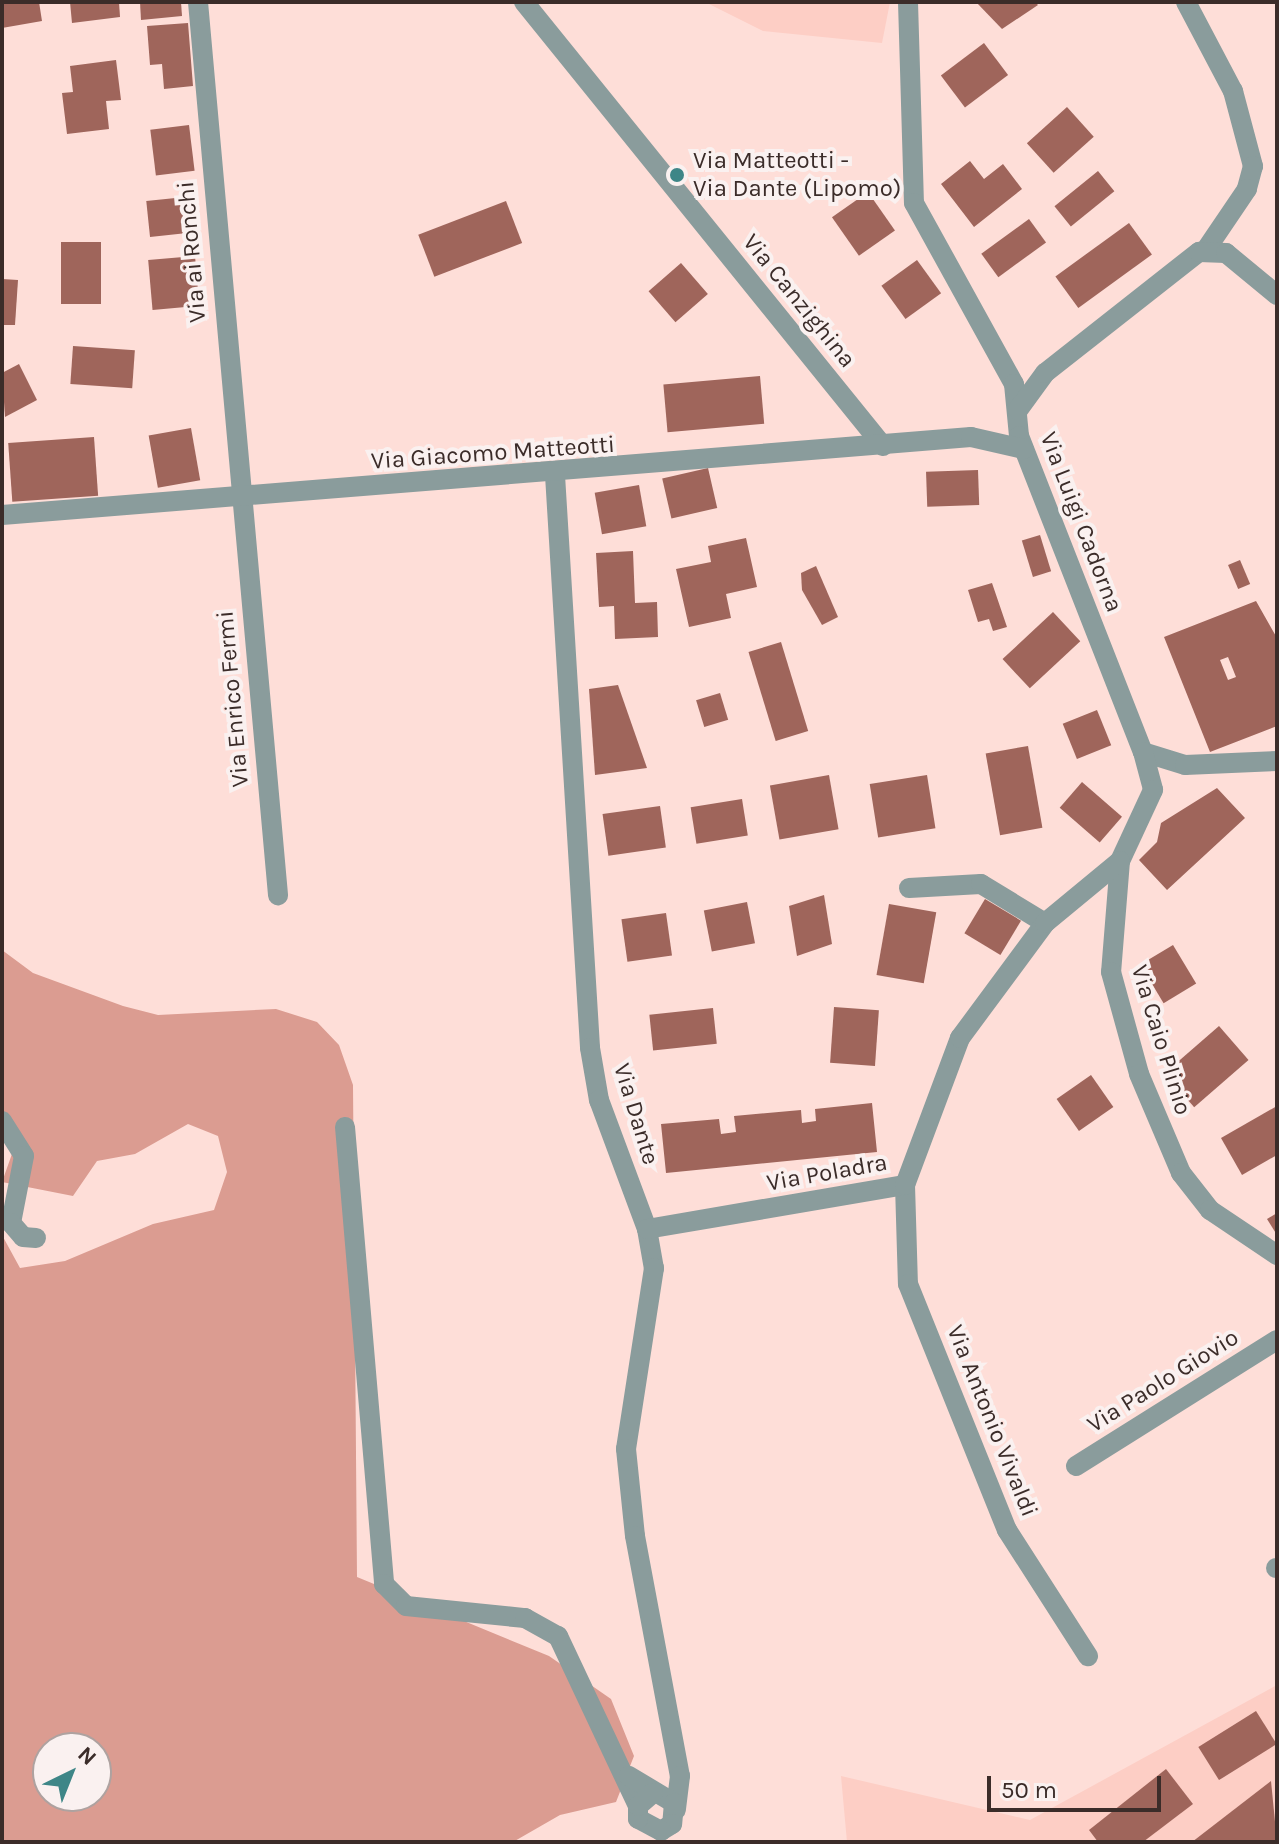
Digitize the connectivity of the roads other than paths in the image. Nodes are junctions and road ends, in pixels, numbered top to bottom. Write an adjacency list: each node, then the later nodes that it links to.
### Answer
1 (198, 2): 12 (street, Via ai Ronchi)
2 (524, 2): 9 (street, Via Canzighina)
3 (908, 2): 7 (street, Via Luigi Cadorna)
4 (1186, 2): 5 (street)
5 (1205, 251): 6 (street); 7 (street)
6 (1277, 295)
7 (1018, 409): 8 (street); 10 (street, Via Luigi Cadorna)
8 (987, 438): 9 (street, Via Giacomo Matteotti); 10 (street, Via Giacomo Matteotti)
9 (883, 446): 11 (street, Via Giacomo Matteotti)
10 (1024, 449): 14 (street, Via Luigi Cadorna)
11 (555, 475): 12 (street, Via Giacomo Matteotti); 24 (street, Via Dante)
12 (240, 498): 13 (street, Via Giacomo Matteotti); 19 (street, Via Enrico Fermi)
13 (2, 515)
14 (1143, 752): 15 (street); 17 (street, Via Caio Plinio)
15 (1267, 760): 16 (street)
16 (1277, 773)
17 (1120, 861): 20 (street, Via Poladra); 26 (street, Via Caio Plinio)
18 (909, 888): 20 (street)
19 (278, 895)
20 (1045, 923): 23 (street, Via Poladra)
21 (2, 1121): 25 (street)
22 (345, 1127): 31 (street)
23 (905, 1185): 24 (street, Via Poladra); 29 (street, Via Antonio Vivaldi)
24 (647, 1229): 30 (street, Via Dante)
25 (36, 1238)
26 (1277, 1255)
27 (1277, 1340): 28 (street, Via Paolo Giovio)
28 (1076, 1466)
29 (1088, 1656)
30 (676, 1760): 31 (street); 32 (street, Via Dante)
31 (647, 1812): 32 (street); 32 (street)
32 (667, 1827)

